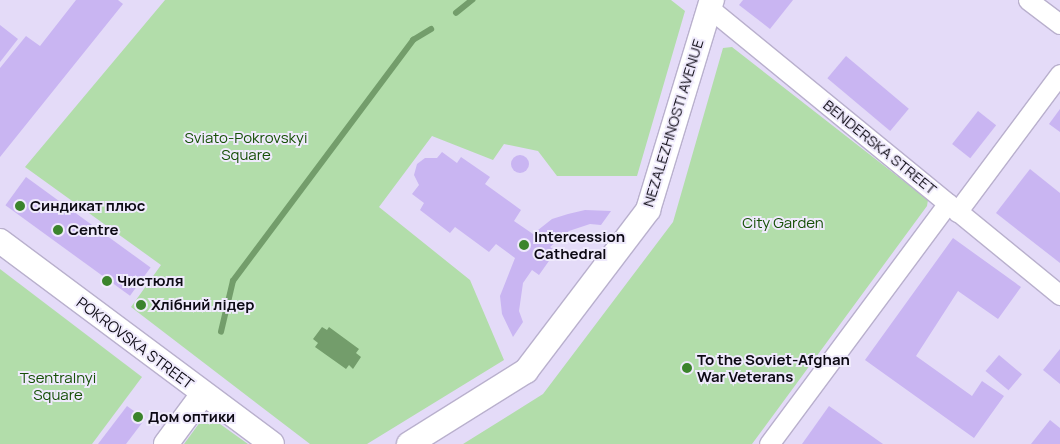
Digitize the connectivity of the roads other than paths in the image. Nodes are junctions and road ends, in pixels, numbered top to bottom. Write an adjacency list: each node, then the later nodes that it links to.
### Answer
1 (1028, 0): 3 (street)
2 (707, 2): 5 (street, BENDERSKA STREET); 11 (main road, NEZALEZHNOSTI AVENUE)
3 (1060, 24)
4 (1060, 74): 5 (street)
5 (953, 207): 7 (street, BENDERSKA STREET); 12 (street)
6 (0, 241): 8 (main road, POKROVSKA STREET)
7 (1060, 294)
8 (203, 394): 9 (main road); 10 (main road, POKROVSKA STREET)
9 (166, 444)
10 (272, 444)
11 (409, 444)
12 (769, 444)

